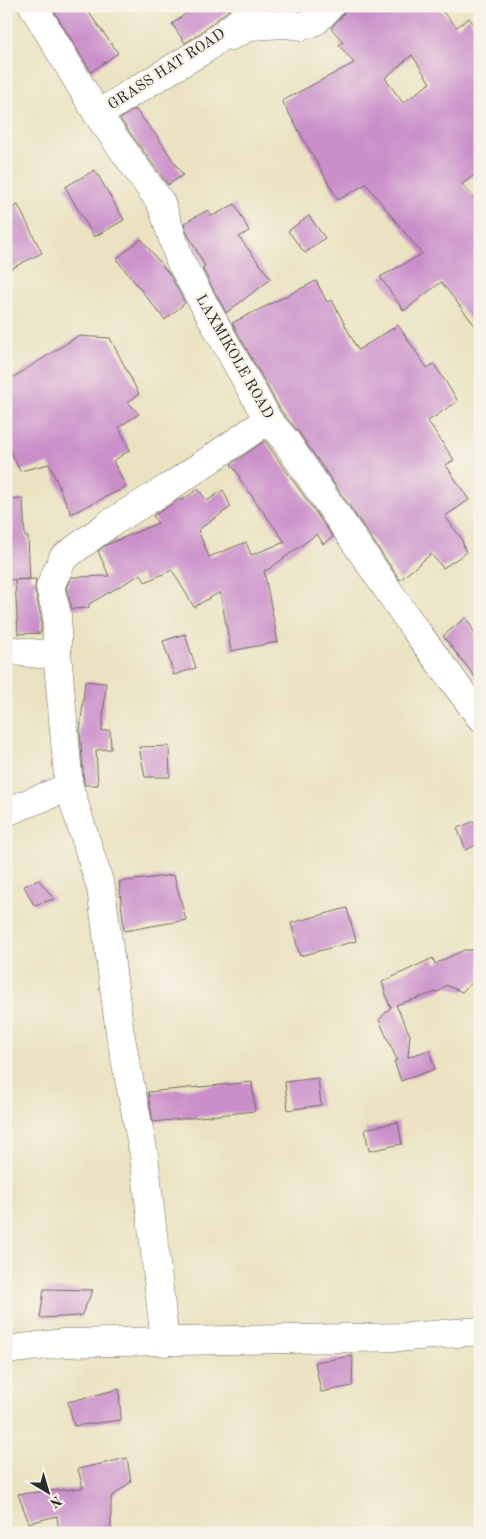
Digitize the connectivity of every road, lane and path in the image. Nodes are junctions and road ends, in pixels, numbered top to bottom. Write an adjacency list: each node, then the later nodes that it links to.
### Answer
1 (33, 6): 5 (street, LAXMIKOLE ROAD)
2 (260, 6): 4 (street, GRASS HAT ROAD)
3 (330, 6): 4 (street)
4 (205, 49): 5 (street, GRASS HAT ROAD)
5 (98, 115): 6 (street, LAXMIKOLE ROAD)
6 (268, 420): 8 (street); 9 (street, LAXMIKOLE ROAD)
7 (6, 650): 8 (street)
8 (57, 652): 10 (street)
9 (480, 717)
10 (69, 787): 11 (street); 13 (street)
11 (6, 812)
12 (480, 1331): 13 (street)
13 (165, 1342): 14 (street)
14 (6, 1350)

